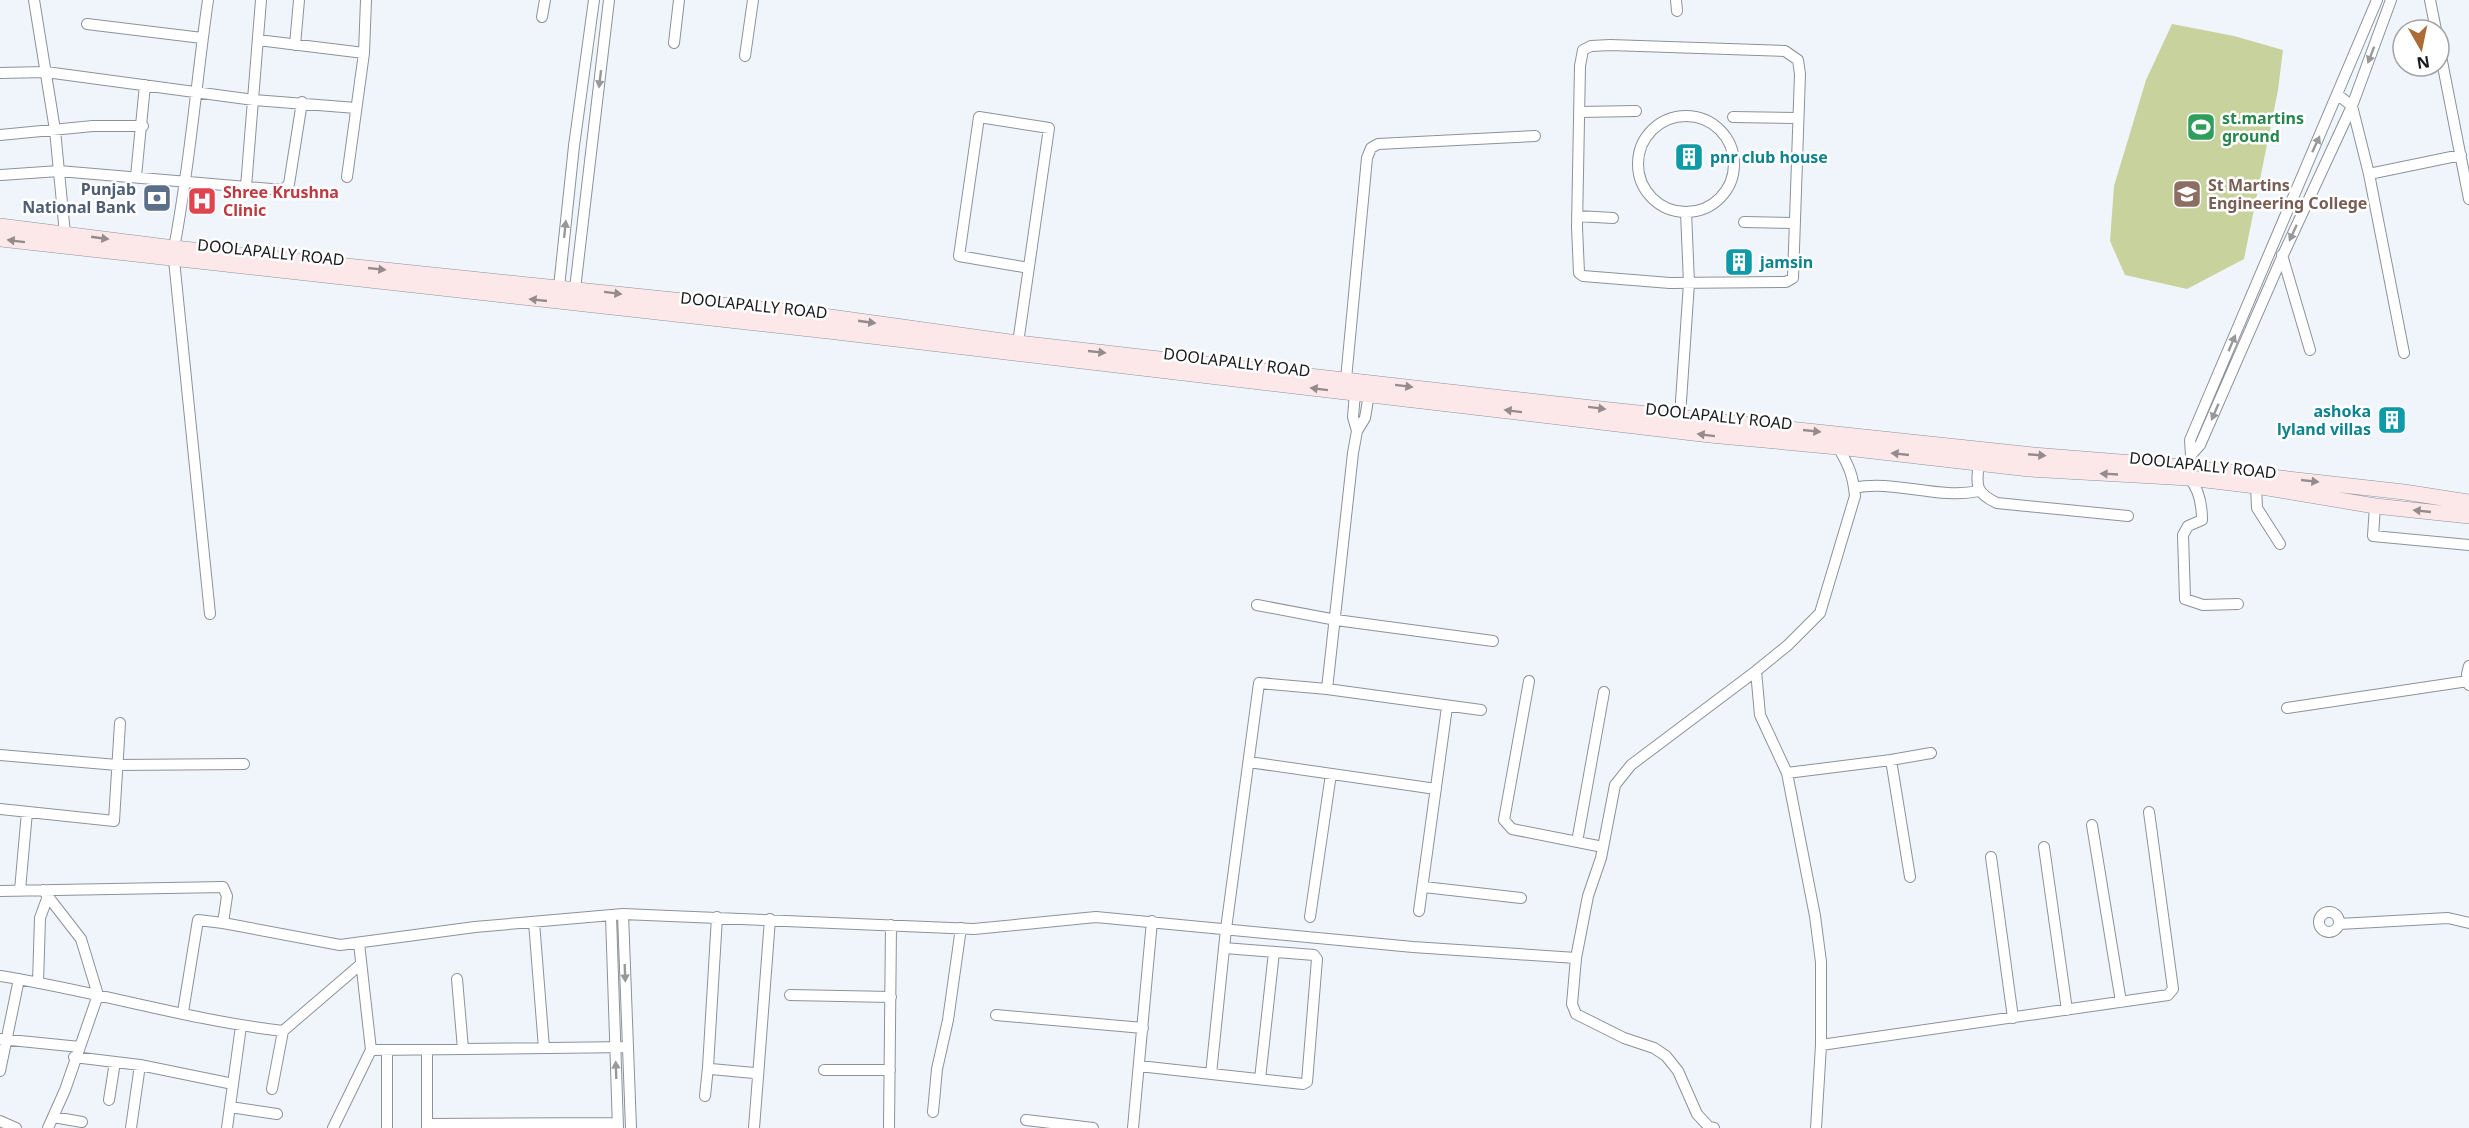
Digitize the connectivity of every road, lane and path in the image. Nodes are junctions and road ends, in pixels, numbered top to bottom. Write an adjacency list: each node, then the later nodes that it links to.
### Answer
1 (34, 0): 25 (street)
2 (208, 0): 17 (street)
3 (261, 0): 18 (street)
4 (299, 0): 20 (street)
5 (366, 0): 23 (street)
6 (545, 0): 14 (street)
7 (594, 0): 21 (street)
8 (609, 0): 22 (street)
9 (679, 0): 19 (street)
10 (753, 0): 24 (street)
11 (2377, 0): 30 (street)
12 (2391, 0): 33 (street, one-way to 33)
13 (2430, 0): 15 (street)
14 (542, 17)
15 (2434, 18)
16 (87, 24): 17 (street)
17 (202, 38): 29 (street)
18 (258, 40): 20 (street); 31 (street)
19 (674, 43)
20 (295, 45): 23 (street)
21 (587, 49): 22 (street); 49 (street)
22 (603, 51): 50 (street, one-way to 50)
23 (364, 53): 34 (street)
24 (745, 56)
25 (46, 72): 26 (street); 28 (street); 40 (street)
26 (0, 73)
27 (2445, 78): 43 (street)
28 (145, 85): 29 (street); 39 (street)
29 (195, 91): 31 (street); 51 (street)
30 (2338, 95): 33 (street); 62 (street, one-way to 30)
31 (254, 100): 32 (street); 52 (street)
32 (302, 102): 34 (street); 52 (street)
33 (2352, 106): 45 (street); 64 (street, one-way to 64)
34 (356, 108): 48 (street)
35 (1636, 111): 36 (street)
36 (1579, 112): 38 (street); 55 (street)
37 (1733, 117): 38 (street)
38 (1798, 118): 58 (street)
39 (143, 126): 40 (street); 47 (street)
40 (55, 130): 41 (street); 44 (street)
41 (0, 135)
42 (1535, 136): 73 (street)
43 (2461, 155): 45 (street); 53 (street)
44 (59, 171): 46 (street); 47 (street); 60 (street)
45 (2369, 174): 72 (street)
46 (1, 175)
47 (136, 176): 51 (street)
48 (346, 177)
49 (570, 179): 50 (street); 67 (street, one-way to 49)
50 (588, 180): 68 (street)
51 (186, 182): 52 (street); 63 (street)
52 (246, 187)
53 (2469, 199)
54 (1686, 212): 54 (street); 66 (street)
55 (1577, 216): 56 (street); 66 (street)
56 (1613, 218)
57 (1744, 222): 58 (street)
58 (1795, 223): 66 (street)
59 (0, 226): 60 (main road, DOOLAPALLY ROAD)
60 (65, 234): 63 (main road, DOOLAPALLY ROAD, one-way to 63)
61 (0, 239): 63 (main road, DOOLAPALLY ROAD, one-way to 61)
62 (2275, 242): 64 (street); 80 (street, one-way to 62)
63 (174, 254): 67 (main road, DOOLAPALLY ROAD, one-way to 67); 69 (main road, DOOLAPALLY ROAD, one-way to 63); 94 (street)
64 (2283, 255): 71 (street); 80 (street, one-way to 80)
65 (1029, 268): 65 (street); 70 (street)
66 (1689, 283): 75 (street)
67 (559, 287): 68 (main road, DOOLAPALLY ROAD)
68 (575, 289): 69 (main road, DOOLAPALLY ROAD, one-way to 69)
69 (680, 308): 70 (main road, DOOLAPALLY ROAD, one-way to 70); 74 (main road, DOOLAPALLY ROAD, one-way to 69)
70 (1018, 343): 73 (main road, DOOLAPALLY ROAD, one-way to 73)
71 (2310, 350)
72 (2404, 353)
73 (1346, 379): 76 (main road, DOOLAPALLY ROAD, one-way to 76)
74 (1362, 394): 76 (main road, DOOLAPALLY ROAD, one-way to 74); 95 (street)
75 (1680, 416): 76 (main road); 78 (main road, one-way to 78)
76 (1645, 419): 77 (main road, DOOLAPALLY ROAD, one-way to 76)
77 (1838, 447): 78 (main road, DOOLAPALLY ROAD, one-way to 77); 83 (street)
78 (1935, 451): 79 (main road, DOOLAPALLY ROAD); 80 (main road, one-way to 80)
79 (1979, 463): 80 (main road, DOOLAPALLY ROAD, one-way to 79); 84 (street)
80 (2190, 467): 81 (main road, DOOLAPALLY ROAD); 82 (main road, one-way to 82); 92 (street)
81 (2256, 486): 85 (main road, DOOLAPALLY ROAD); 90 (street)
82 (2354, 486): 85 (main road); 86 (main road)
83 (1854, 488): 84 (street); 98 (street)
84 (1979, 491): 88 (street)
85 (2352, 502): 87 (main road, DOOLAPALLY ROAD)
86 (2469, 502)
87 (2375, 506): 89 (main road, DOOLAPALLY ROAD, one-way to 87); 91 (street)
88 (2128, 516)
89 (2469, 516)
90 (2280, 544)
91 (2469, 546)
92 (2238, 604)
93 (1257, 605): 95 (street)
94 (210, 614)
95 (1336, 621): 96 (street); 101 (street)
96 (1493, 641)
97 (2469, 666): 100 (street)
98 (1756, 671): 113 (street); 122 (street)
99 (1529, 681): 120 (street)
100 (2468, 683): 104 (street)
101 (1327, 689): 103 (street); 110 (street)
102 (1604, 692): 120 (street)
103 (1448, 707): 105 (street); 115 (street)
104 (2287, 708)
105 (1480, 710)
106 (120, 723): 112 (street)
107 (1931, 753): 109 (street)
108 (0, 755): 112 (street)
109 (1892, 760): 113 (street); 124 (street)
110 (1249, 762): 114 (street); 142 (street)
111 (244, 764): 112 (street)
112 (117, 765): 117 (street)
113 (1787, 773): 164 (street)
114 (1331, 774): 115 (street); 133 (street)
115 (1436, 789): 125 (street)
116 (0, 809): 117 (street)
117 (27, 812): 126 (street)
118 (2149, 812): 155 (street)
119 (2092, 825): 155 (street)
120 (1577, 842): 122 (street)
121 (2044, 847): 156 (street)
122 (1603, 848): 146 (street)
123 (1991, 857): 159 (street)
124 (1910, 877)
125 (1424, 887): 129 (street); 130 (street)
126 (20, 890): 127 (street); 128 (street)
127 (0, 891)
128 (46, 893): 137 (street); 151 (street); 152 (street)
129 (1521, 898)
130 (1419, 911)
131 (617, 915): 132 (street); 136 (street); 165 (street); 166 (street, one-way to 166)
132 (717, 917): 134 (street); 176 (street)
133 (1310, 917)
134 (770, 919): 140 (street); 181 (street)
135 (1152, 921): 141 (street); 142 (street); 161 (street)
136 (534, 922): 143 (street); 167 (street)
137 (223, 923): 143 (street); 157 (street)
138 (2469, 923): 139 (street)
139 (2339, 924)
140 (891, 925): 141 (street); 154 (street)
141 (961, 928): 188 (street)
142 (1226, 928): 144 (street); 146 (street)
143 (359, 943): 147 (street)
144 (1224, 948): 145 (street); 180 (street)
145 (1274, 952): 182 (street); 182 (street)
146 (1576, 958): 208 (street)
147 (361, 964): 162 (street); 169 (street)
148 (0, 976): 149 (street)
149 (18, 979): 151 (street); 163 (street)
150 (457, 979): 168 (street)
151 (38, 983): 152 (street)
152 (98, 995): 157 (street); 172 (street)
153 (790, 995): 154 (street)
154 (891, 997): 178 (street)
155 (2121, 1002): 156 (street)
156 (2067, 1010): 159 (street)
157 (183, 1012): 160 (street)
158 (996, 1015): 161 (street)
159 (2013, 1018): 164 (street)
160 (241, 1026): 162 (street); 183 (street)
161 (1143, 1028): 175 (street)
162 (283, 1031): 184 (street)
163 (3, 1039): 172 (street); 179 (street)
164 (1821, 1045): 209 (street)
165 (615, 1047): 166 (street); 167 (street); 196 (street, one-way to 165)
166 (628, 1047): 203 (street)
167 (544, 1048): 168 (street)
168 (463, 1049): 170 (street)
169 (371, 1050): 171 (street); 201 (street)
170 (427, 1050): 171 (street); 194 (street)
171 (387, 1051): 202 (street)
172 (77, 1052): 173 (street); 190 (street)
173 (115, 1062): 174 (street); 186 (street)
174 (140, 1065): 183 (street); 199 (street)
175 (1139, 1066): 180 (street); 207 (street)
176 (708, 1067): 181 (street); 185 (street)
177 (824, 1070): 178 (street)
178 (890, 1070): 205 (street)
179 (0, 1071)
180 (1211, 1074): 182 (street)
181 (758, 1077): 204 (street)
182 (1260, 1079)
183 (233, 1084): 187 (street)
184 (272, 1089)
185 (705, 1096)
186 (109, 1100)
187 (230, 1107): 189 (street); 200 (street)
188 (933, 1112)
189 (278, 1114)
190 (53, 1117): 193 (street); 198 (street)
191 (1026, 1120): 206 (street)
192 (0, 1121): 197 (street)
193 (82, 1122)
194 (427, 1126): 195 (street)
195 (524, 1126): 196 (street)
196 (618, 1126)
197 (16, 1128)
198 (48, 1128)
199 (131, 1128)
200 (227, 1128)
201 (333, 1128)
202 (387, 1128)
203 (631, 1128)
204 (754, 1128)
205 (890, 1128)
206 (1093, 1128)
207 (1133, 1128)
208 (1714, 1128)
209 (1816, 1128)

